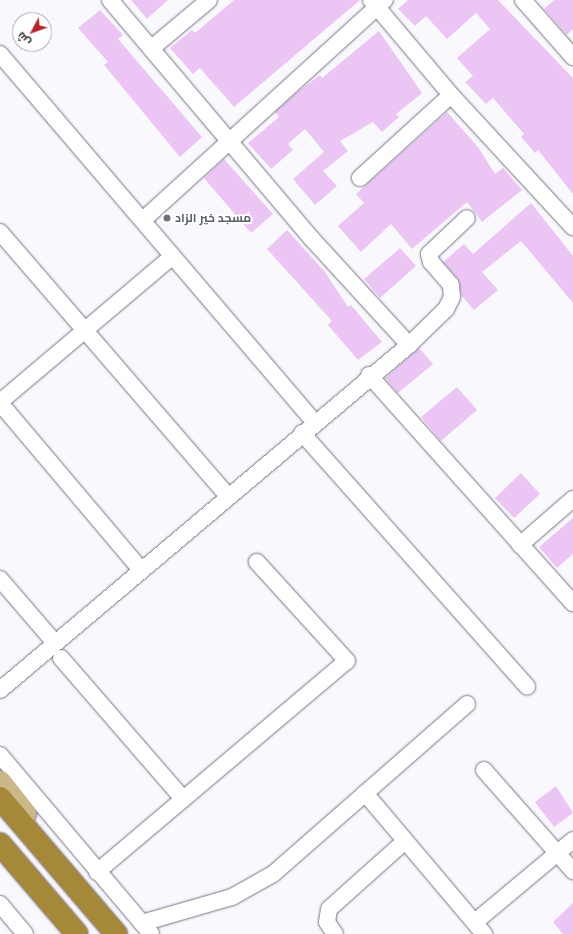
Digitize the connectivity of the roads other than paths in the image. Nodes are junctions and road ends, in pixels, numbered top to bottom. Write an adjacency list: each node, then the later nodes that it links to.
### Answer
1 (110, 0): 5 (street)
2 (209, 0): 5 (street)
3 (523, 0): 7 (street)
4 (378, 2): 8 (street); 9 (street)
5 (153, 47): 9 (street)
6 (0, 54): 12 (street)
7 (573, 57)
8 (451, 95): 10 (street); 13 (street)
9 (228, 141): 12 (street); 17 (street)
10 (360, 178)
11 (467, 218): 17 (street)
12 (143, 220): 15 (street)
13 (573, 227)
14 (0, 232): 16 (street)
15 (173, 256): 16 (street); 20 (street)
16 (86, 330): 19 (street); 22 (street)
17 (409, 345): 18 (street)
18 (369, 375): 20 (street); 24 (street)
19 (0, 403): 26 (street)
20 (314, 422): 21 (street)
21 (302, 432): 22 (street); 31 (street)
22 (228, 496): 26 (street)
23 (573, 499): 24 (street)
24 (520, 545): 28 (street)
25 (257, 562): 39 (street)
26 (141, 570): 29 (street)
27 (0, 579): 29 (street)
28 (573, 603)
29 (55, 643): 32 (street)
30 (61, 658): 39 (street)
31 (527, 686)
32 (0, 690)
33 (467, 704): 37 (street)
34 (0, 755): 46 (street)
35 (484, 770): 43 (street)
36 (0, 781): 53 (main road)
37 (365, 793): 41 (street); 49 (street)
38 (0, 798): 53 (highway)
39 (183, 799): 46 (street)
40 (573, 840): 43 (street)
41 (406, 841): 48 (street); 54 (street)
42 (0, 844): 52 (highway)
43 (557, 853): 45 (street); 48 (street)
44 (0, 860): 51 (main road)
45 (573, 871)
46 (97, 872): 49 (street)
47 (0, 904): 50 (street)
48 (480, 928)
49 (146, 929)
50 (25, 934)
51 (71, 934)
52 (77, 934)
53 (117, 934)
54 (335, 934)

